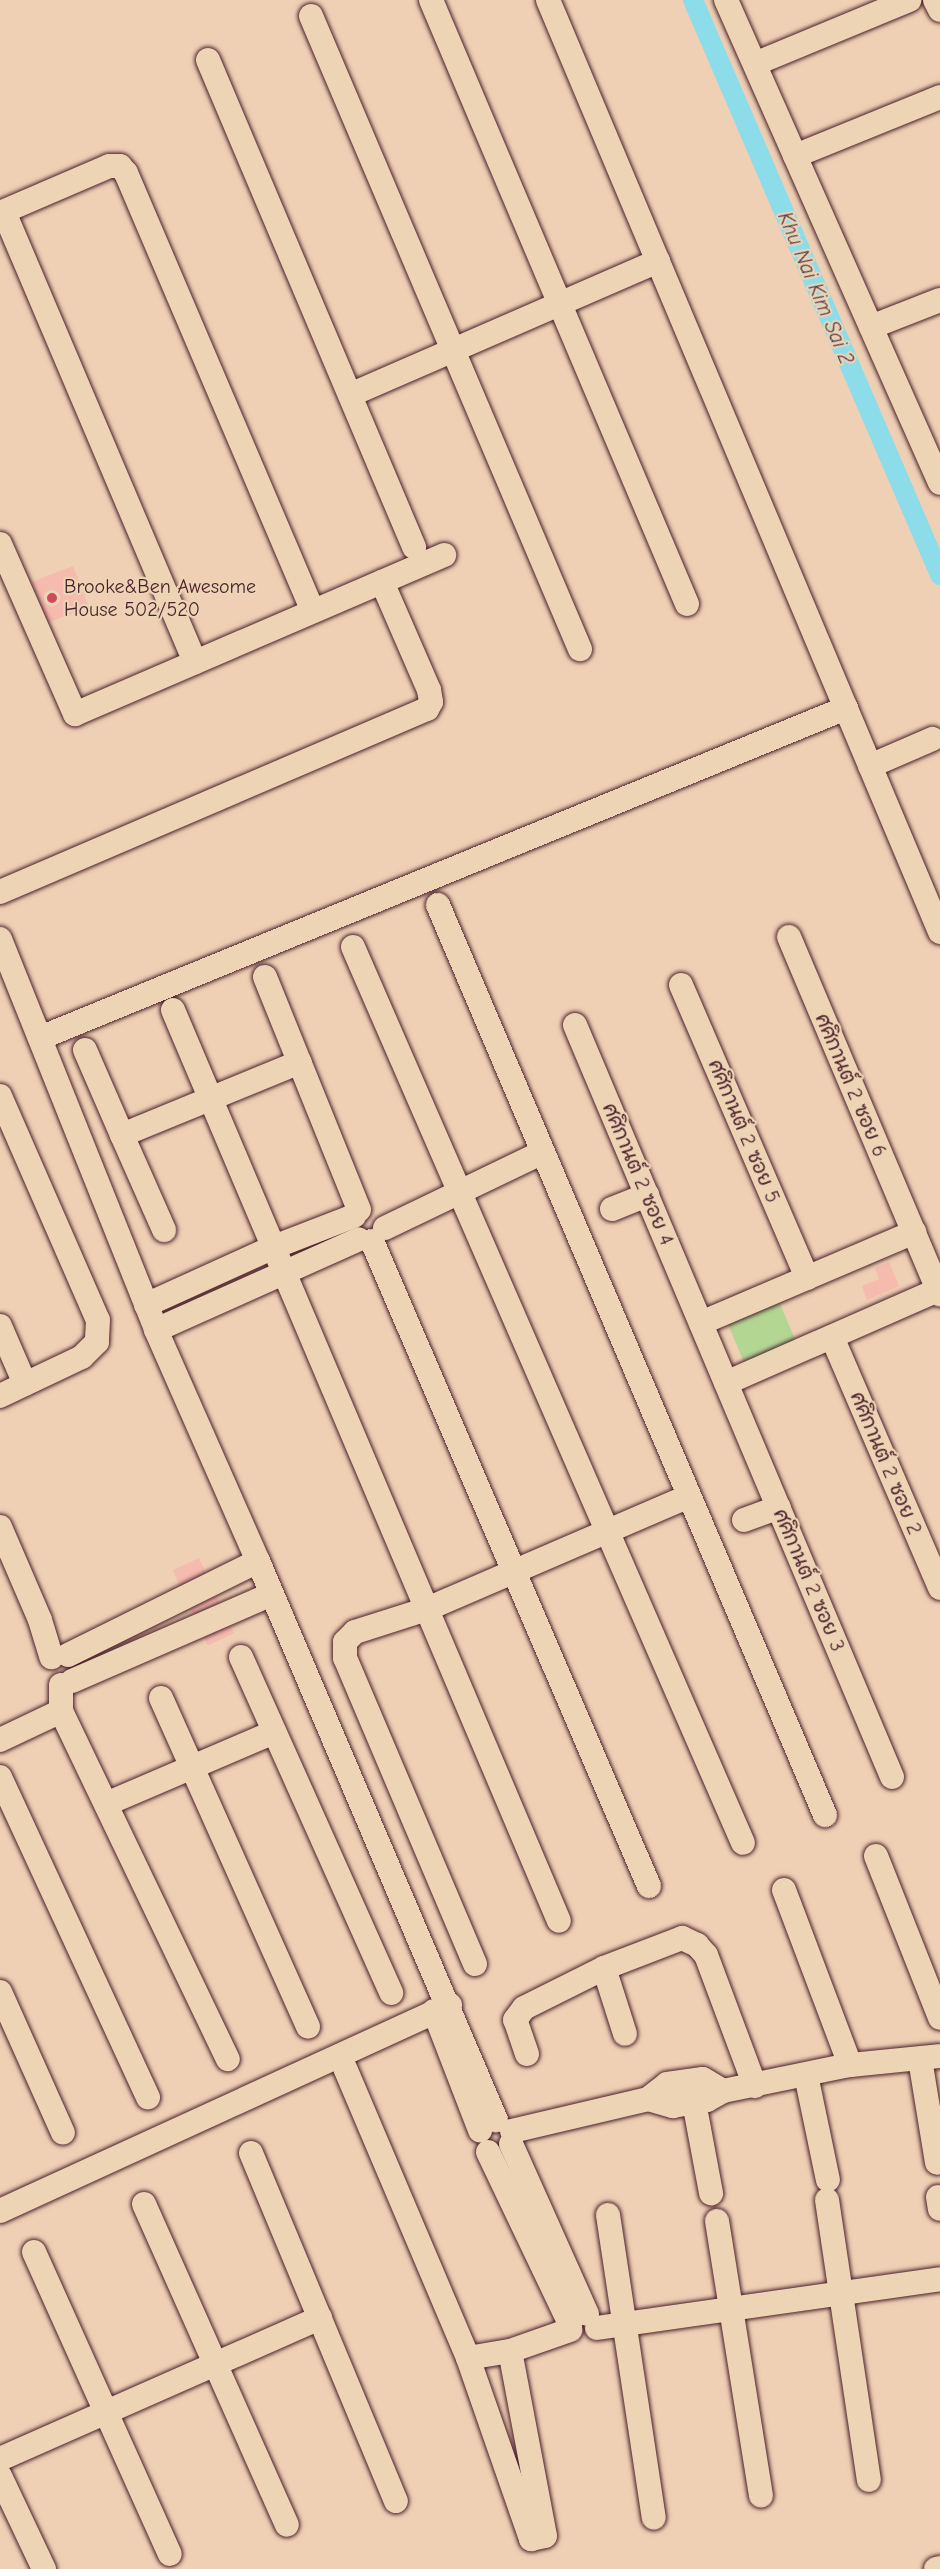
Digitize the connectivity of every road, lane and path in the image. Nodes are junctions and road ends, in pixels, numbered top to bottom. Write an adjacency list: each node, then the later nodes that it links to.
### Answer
1 (431, 0): 15 (street)
2 (548, 0): 13 (street)
3 (726, 0): 9 (street)
4 (935, 0): 6 (street)
5 (895, 3): 9 (street)
6 (940, 10)
7 (312, 16): 17 (street)
8 (208, 60): 18 (street)
9 (757, 63): 11 (street)
10 (937, 106): 11 (street)
11 (795, 156): 16 (street)
12 (2, 212): 25 (street); 27 (street)
13 (658, 261): 15 (street); 28 (street)
14 (940, 300): 16 (street)
15 (561, 306): 17 (street); 24 (street)
16 (871, 327): 19 (street)
17 (453, 350): 18 (street); 26 (street)
18 (350, 395): 21 (street)
19 (940, 483)
20 (0, 544): 27 (street)
21 (414, 546)
22 (444, 555): 23 (street)
23 (382, 582): 25 (street); 31 (street)
24 (687, 604)
25 (312, 611): 27 (street)
26 (580, 649)
27 (195, 662)
28 (846, 708): 30 (street); 41 (street)
29 (932, 739): 30 (street)
30 (870, 766): 33 (street)
31 (0, 892)
32 (438, 905): 47 (street)
33 (940, 932)
34 (789, 937): 55 (street, ศศิกานต์ 2 ซอย 6)
35 (0, 939): 41 (street)
36 (353, 947): 48 (street)
37 (265, 977): 43 (street)
38 (681, 985): 57 (street, ศศิกานต์ 2 ซอย 5)
39 (173, 1010): 45 (street)
40 (575, 1025): 49 (street, ศศิกานต์ 2 ซอย 4)
41 (40, 1038): 58 (street)
42 (85, 1050): 46 (street)
43 (300, 1062): 45 (street); 51 (street)
44 (0, 1096): 64 (street)
45 (210, 1100): 46 (street); 54 (street)
46 (122, 1135): 52 (street)
47 (543, 1152): 48 (street); 66 (street)
48 (460, 1192): 53 (street); 70 (street)
49 (647, 1195): 50 (street); 59 (street, ศศิกานต์ 2 ซอย 4)
50 (612, 1209)
51 (357, 1213): 53 (street); 54 (street)
52 (164, 1230)
53 (372, 1236): 56 (street); 72 (street)
54 (274, 1247): 56 (street); 58 (street)
55 (932, 1264): 57 (street); 62 (street)
56 (284, 1270): 61 (street); 75 (street)
57 (807, 1278): 59 (street)
58 (146, 1305): 61 (street)
59 (701, 1323): 63 (street, ศศิกานต์ 2 ซอย 4)
60 (0, 1326): 64 (street)
61 (156, 1330): 71 (street)
62 (832, 1337): 63 (street); 73 (street, ศศิกานต์ 2 ซอย 2)
63 (726, 1383): 67 (street, ศศิกานต์ 2 ซอย 3)
64 (25, 1384): 65 (street)
65 (0, 1396)
66 (689, 1496): 70 (street); 87 (street)
67 (778, 1507): 68 (street); 85 (street, ศศิกานต์ 2 ซอย 3)
68 (744, 1520)
69 (0, 1527): 76 (street)
70 (606, 1530): 72 (street); 88 (street)
71 (258, 1561): 74 (street); 76 (street)
72 (516, 1572): 75 (street); 90 (street)
73 (940, 1588)
74 (272, 1593): 78 (street); 97 (street)
75 (427, 1609): 92 (street); 93 (street)
76 (60, 1656): 78 (street)
77 (241, 1657): 81 (street)
78 (66, 1683): 80 (street)
79 (161, 1698): 83 (street)
80 (62, 1711): 82 (street); 86 (street)
81 (274, 1732): 83 (street); 96 (street)
82 (0, 1740)
83 (192, 1767): 86 (street); 99 (street)
84 (0, 1777): 109 (street)
85 (892, 1777)
86 (106, 1804): 103 (street)
87 (825, 1815)
88 (743, 1843)
89 (876, 1856): 98 (street)
90 (649, 1886)
91 (784, 1890): 104 (street)
92 (559, 1921)
93 (475, 1964)
94 (604, 1968): 100 (street); 101 (street); 107 (street)
95 (0, 1992): 113 (street)
96 (391, 1993)
97 (442, 2008): 112 (street); 118 (street)
98 (940, 2018)
99 (308, 2027)
100 (626, 2034)
101 (527, 2054)
102 (930, 2058): 104 (street); 115 (street)
103 (228, 2059)
104 (850, 2065): 106 (street)
105 (345, 2068): 129 (street)
106 (806, 2075): 107 (street); 123 (street)
107 (755, 2086): 108 (street)
108 (723, 2091): 110 (street); 111 (street)
109 (148, 2097)
110 (648, 2099): 111 (street); 112 (street)
111 (694, 2102): 116 (street)
112 (500, 2131): 127 (street); 127 (street)
113 (63, 2133)
114 (251, 2153): 125 (street)
115 (937, 2163)
116 (711, 2193)
117 (144, 2204): 130 (street)
118 (0, 2211)
119 (608, 2215): 126 (street)
120 (717, 2221): 124 (street)
121 (34, 2252): 131 (street)
122 (940, 2279): 123 (street)
123 (840, 2295): 124 (street); 134 (street)
124 (730, 2311): 126 (street); 135 (street)
125 (320, 2318): 130 (street); 136 (street)
126 (623, 2323): 127 (street); 137 (street)
127 (581, 2324): 128 (street)
128 (510, 2351): 129 (street); 129 (street)
129 (468, 2358)
130 (216, 2364): 131 (street); 138 (street)
131 (104, 2413): 132 (street); 139 (street)
132 (0, 2459)
133 (0, 2476): 140 (street)
134 (869, 2481)
135 (761, 2496)
136 (396, 2501)
137 (654, 2518)
138 (287, 2525)
139 (170, 2554)
140 (44, 2569)

